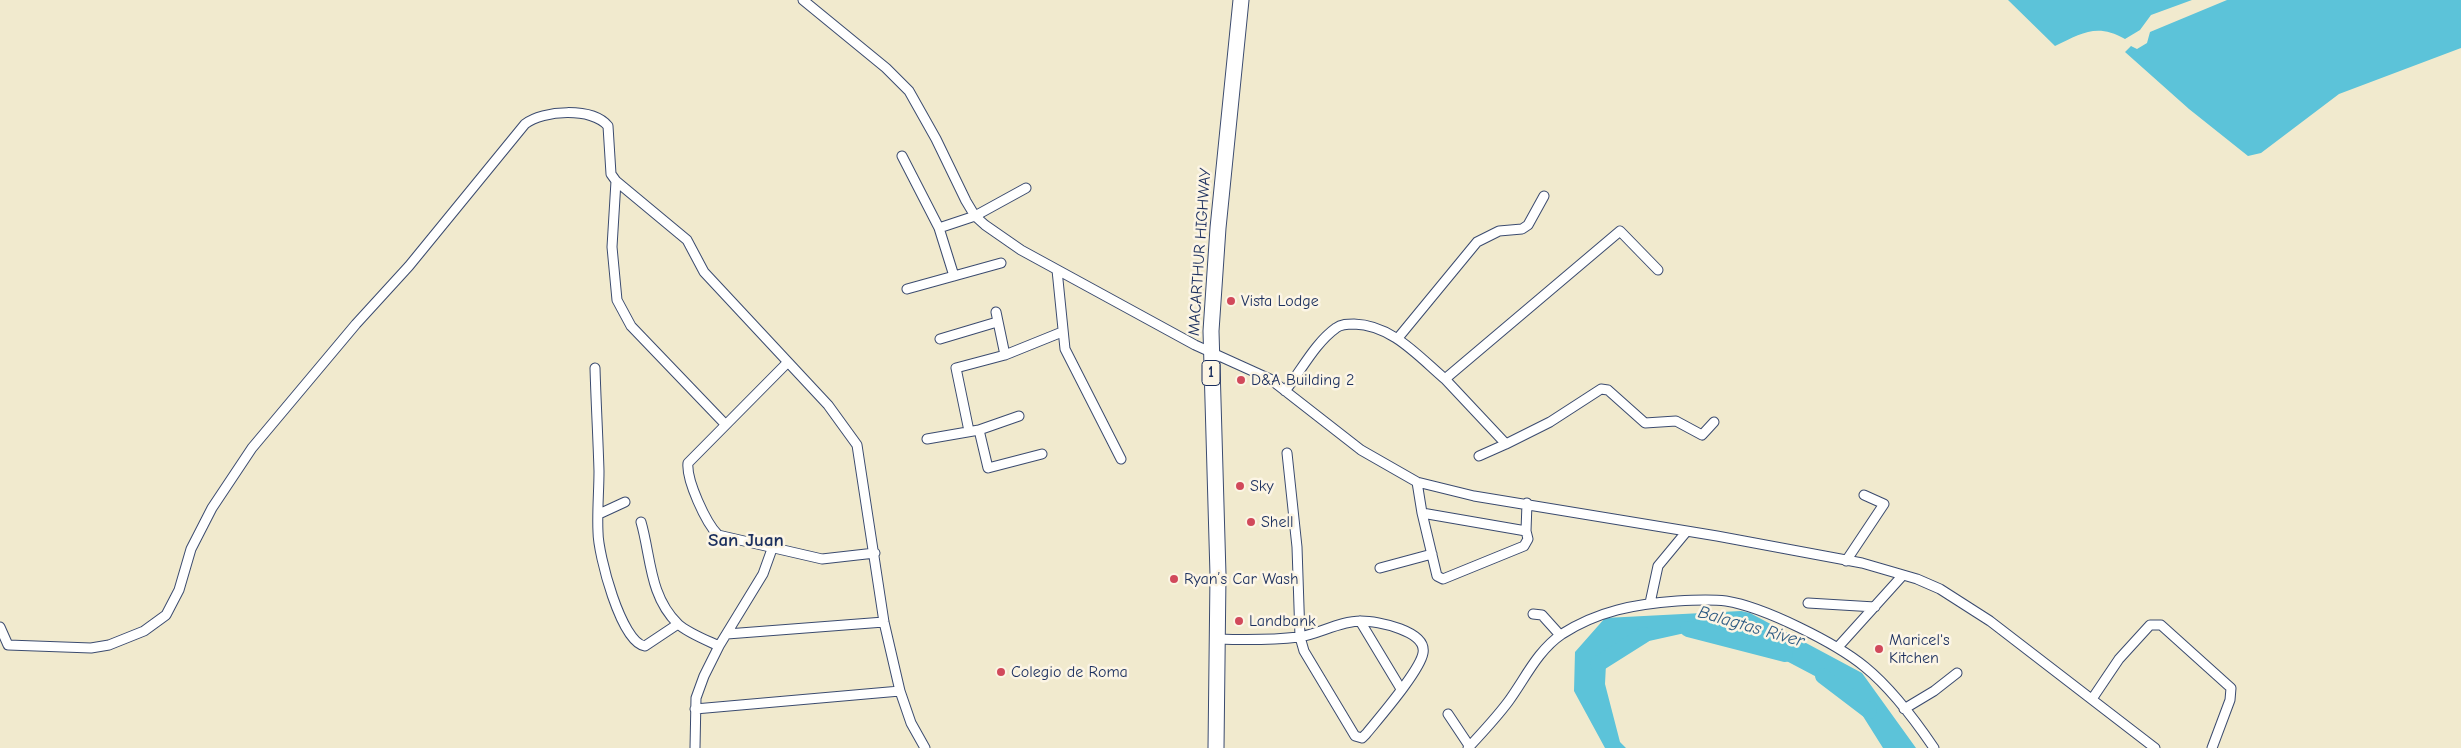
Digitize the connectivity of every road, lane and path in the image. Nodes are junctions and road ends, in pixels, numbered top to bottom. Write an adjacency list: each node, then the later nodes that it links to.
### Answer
1 (803, 0): 7 (street)
2 (1241, 0): 19 (highway, MACARTHUR HIGHWAY / 1)
3 (902, 156): 8 (street)
4 (616, 181): 21 (street); 27 (street); 57 (street)
5 (1026, 188): 7 (street)
6 (1544, 196): 17 (street)
7 (975, 216): 8 (street); 10 (street)
8 (939, 228): 12 (street)
9 (1001, 263): 12 (street)
10 (1057, 270): 16 (street); 19 (street)
11 (1658, 270): 23 (street)
12 (954, 276): 13 (street)
13 (907, 288)
14 (996, 312): 15 (street)
15 (998, 322): 18 (street); 20 (street)
16 (1062, 332): 20 (street); 34 (street)
17 (1398, 338): 23 (street); 24 (street)
18 (940, 339)
19 (1210, 353): 24 (street); 61 (highway, MACARTHUR HIGHWAY / 1)
20 (1005, 355): 28 (street)
21 (787, 363): 27 (street); 45 (street)
22 (595, 368): 40 (street)
23 (1444, 379): 30 (street)
24 (1285, 391): 35 (street)
25 (1019, 416): 28 (street)
26 (1714, 422): 30 (street)
27 (725, 424): 44 (street)
28 (974, 431): 29 (street); 32 (street)
29 (927, 439)
30 (1506, 444): 33 (street)
31 (1287, 453): 60 (street)
32 (1042, 454)
33 (1479, 456)
34 (1121, 460)
35 (1417, 482): 38 (street); 39 (street)
36 (1864, 495): 47 (street)
37 (625, 502): 40 (street)
38 (1527, 503): 42 (street); 43 (street)
39 (1422, 513): 42 (street); 46 (street)
40 (599, 514): 56 (street)
41 (641, 522): 56 (street)
42 (1526, 531): 46 (street)
43 (1687, 531): 47 (street); 50 (street)
44 (772, 549): 45 (street); 58 (street)
45 (875, 553): 55 (street)
46 (1432, 554): 48 (street)
47 (1846, 561): 49 (street)
48 (1380, 568)
49 (1902, 575): 52 (street); 67 (street)
50 (1650, 603): 59 (street); 63 (street)
51 (1808, 603): 52 (street)
52 (1875, 607): 63 (street)
53 (1533, 614): 59 (street)
54 (1360, 621): 60 (street); 65 (street); 65 (street)
55 (884, 622): 58 (street); 66 (street)
56 (678, 624): 62 (street)
57 (0, 627)
58 (727, 634): 62 (street)
59 (1560, 635): 71 (street)
60 (1300, 637): 61 (street); 65 (street)
61 (1218, 639): 74 (highway, MACARTHUR HIGHWAY / 1)
62 (719, 646): 68 (street)
63 (1838, 647): 69 (street)
64 (1957, 673): 69 (street)
65 (1401, 689)
66 (900, 690): 68 (street); 73 (street)
67 (2092, 699): 76 (street); 77 (street)
68 (695, 709): 72 (street)
69 (1904, 709): 75 (street)
70 (1448, 714): 71 (street)
71 (1469, 747)
72 (695, 748)
73 (925, 748)
74 (1216, 748)
75 (1934, 748)
76 (2154, 748)
77 (2212, 748)

